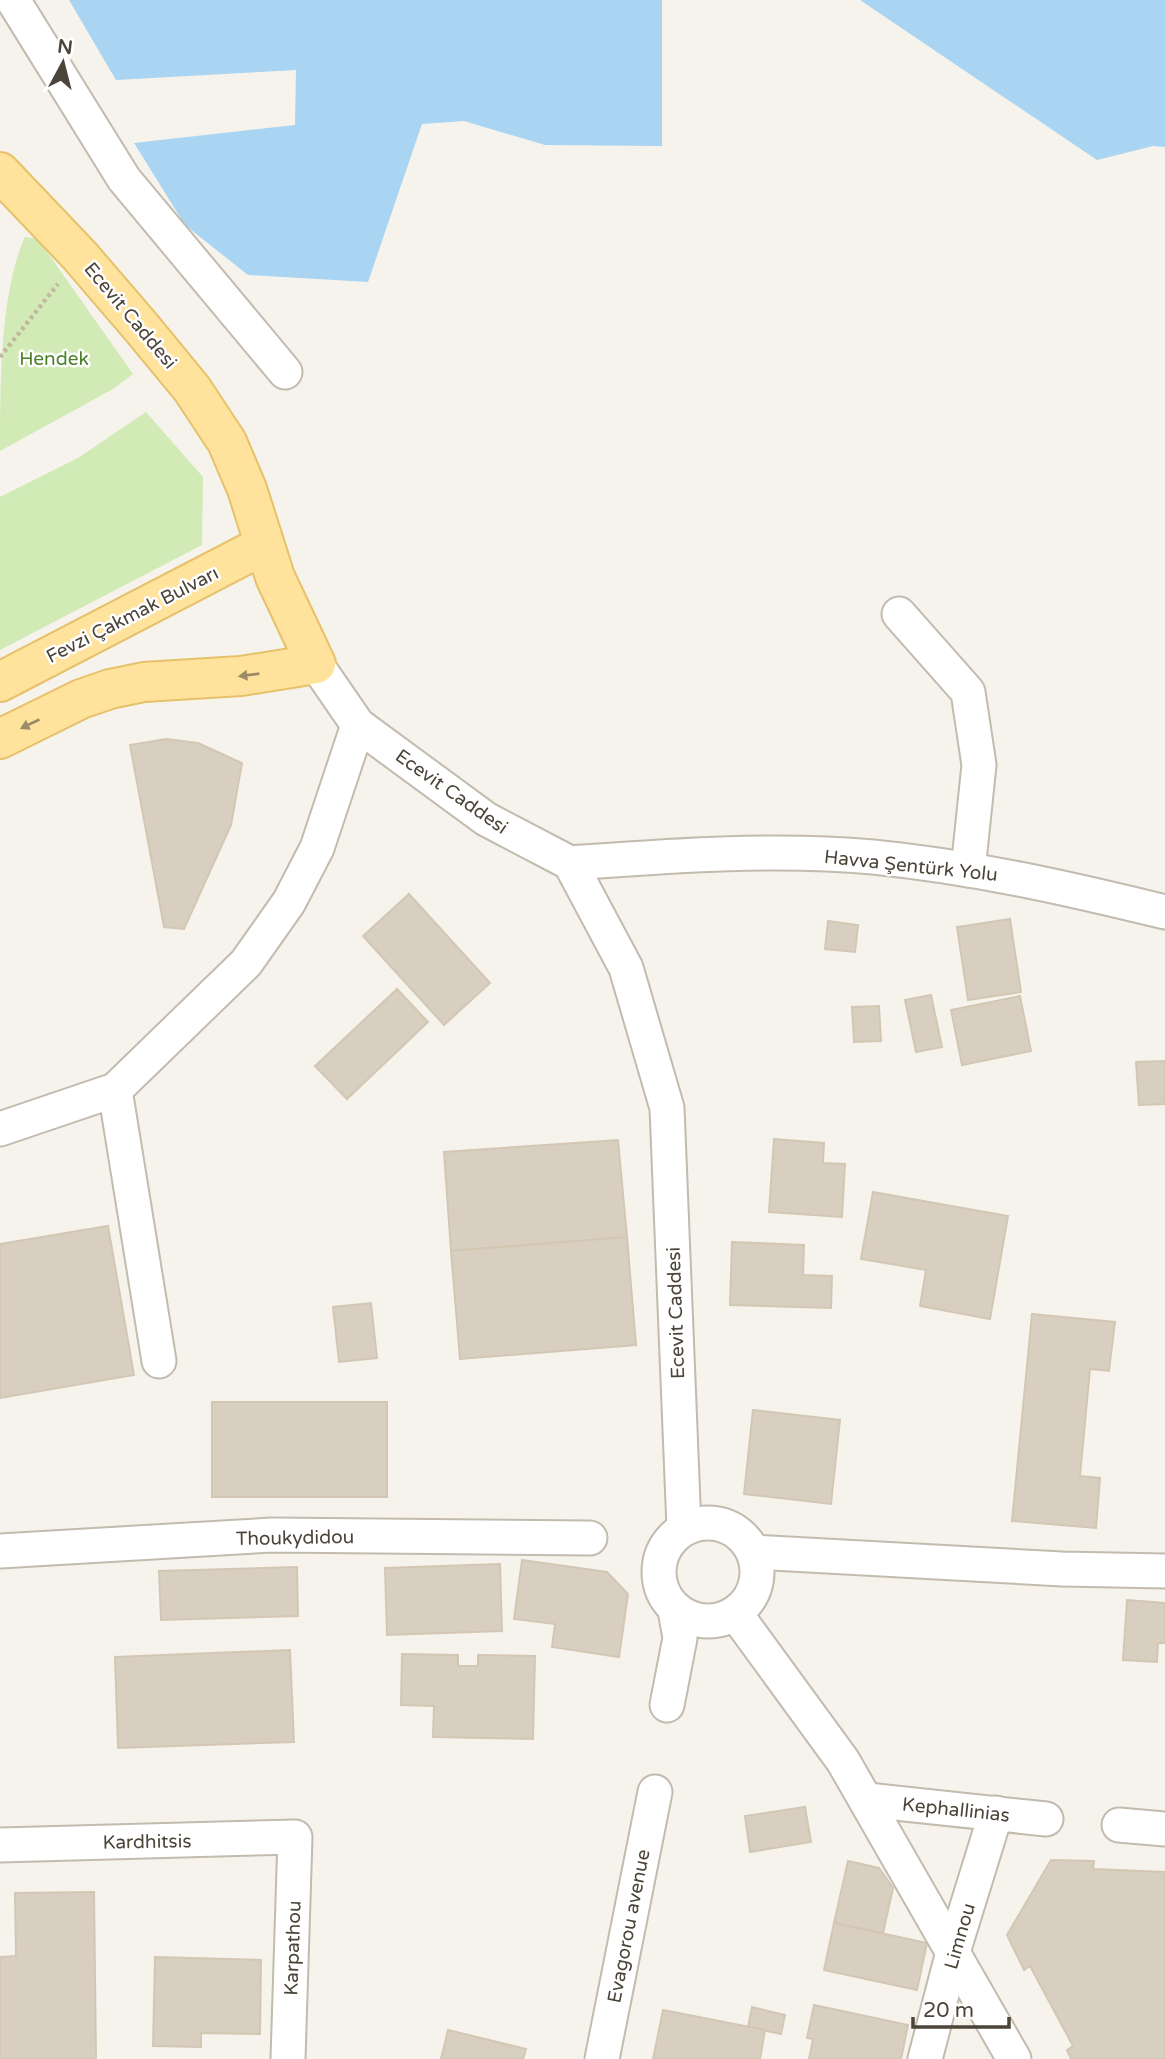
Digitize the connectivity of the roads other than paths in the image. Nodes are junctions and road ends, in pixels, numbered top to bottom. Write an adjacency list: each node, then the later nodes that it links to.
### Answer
1 (13, 0): 3 (street)
2 (0, 172): 4 (main road, Ecevit Caddesi)
3 (285, 372)
4 (264, 545): 6 (main road, Ecevit Caddesi); 7 (main road, Fevzi Çakmak Bulvarı)
5 (899, 614): 11 (street)
6 (316, 664): 8 (street, Ecevit Caddesi); 9 (main road, one-way to 9)
7 (0, 682)
8 (358, 725): 10 (street, Ecevit Caddesi); 13 (street)
9 (0, 739)
10 (570, 863): 11 (street, Havva Şentürk Yolu); 16 (street, Ecevit Caddesi)
11 (968, 870): 12 (street, Havva Şentürk Yolu)
12 (1165, 912)
13 (115, 1090): 14 (street); 15 (street)
14 (0, 1129)
15 (159, 1361)
16 (684, 1528): 19 (street); 21 (street)
17 (590, 1538): 18 (street, Thoukydidou)
18 (0, 1551)
19 (754, 1552): 20 (street); 22 (street)
20 (1165, 1571)
21 (675, 1610): 22 (street); 23 (street)
22 (735, 1613): 25 (street)
23 (667, 1705)
24 (655, 1792): 34 (street, Evagorou avenue)
25 (867, 1800): 26 (street, Kephallinias); 32 (street)
26 (996, 1813): 27 (street, Kephallinias); 32 (street, Limnou)
27 (1046, 1819)
28 (1119, 1825): 29 (street)
29 (1165, 1829)
30 (295, 1837): 31 (street, Kardhitsis); 33 (street, Karpathou)
31 (0, 1845)
32 (953, 1952): 35 (street, Limnou); 36 (street)
33 (288, 2059)
34 (602, 2059)
35 (925, 2059)
36 (1014, 2059)

